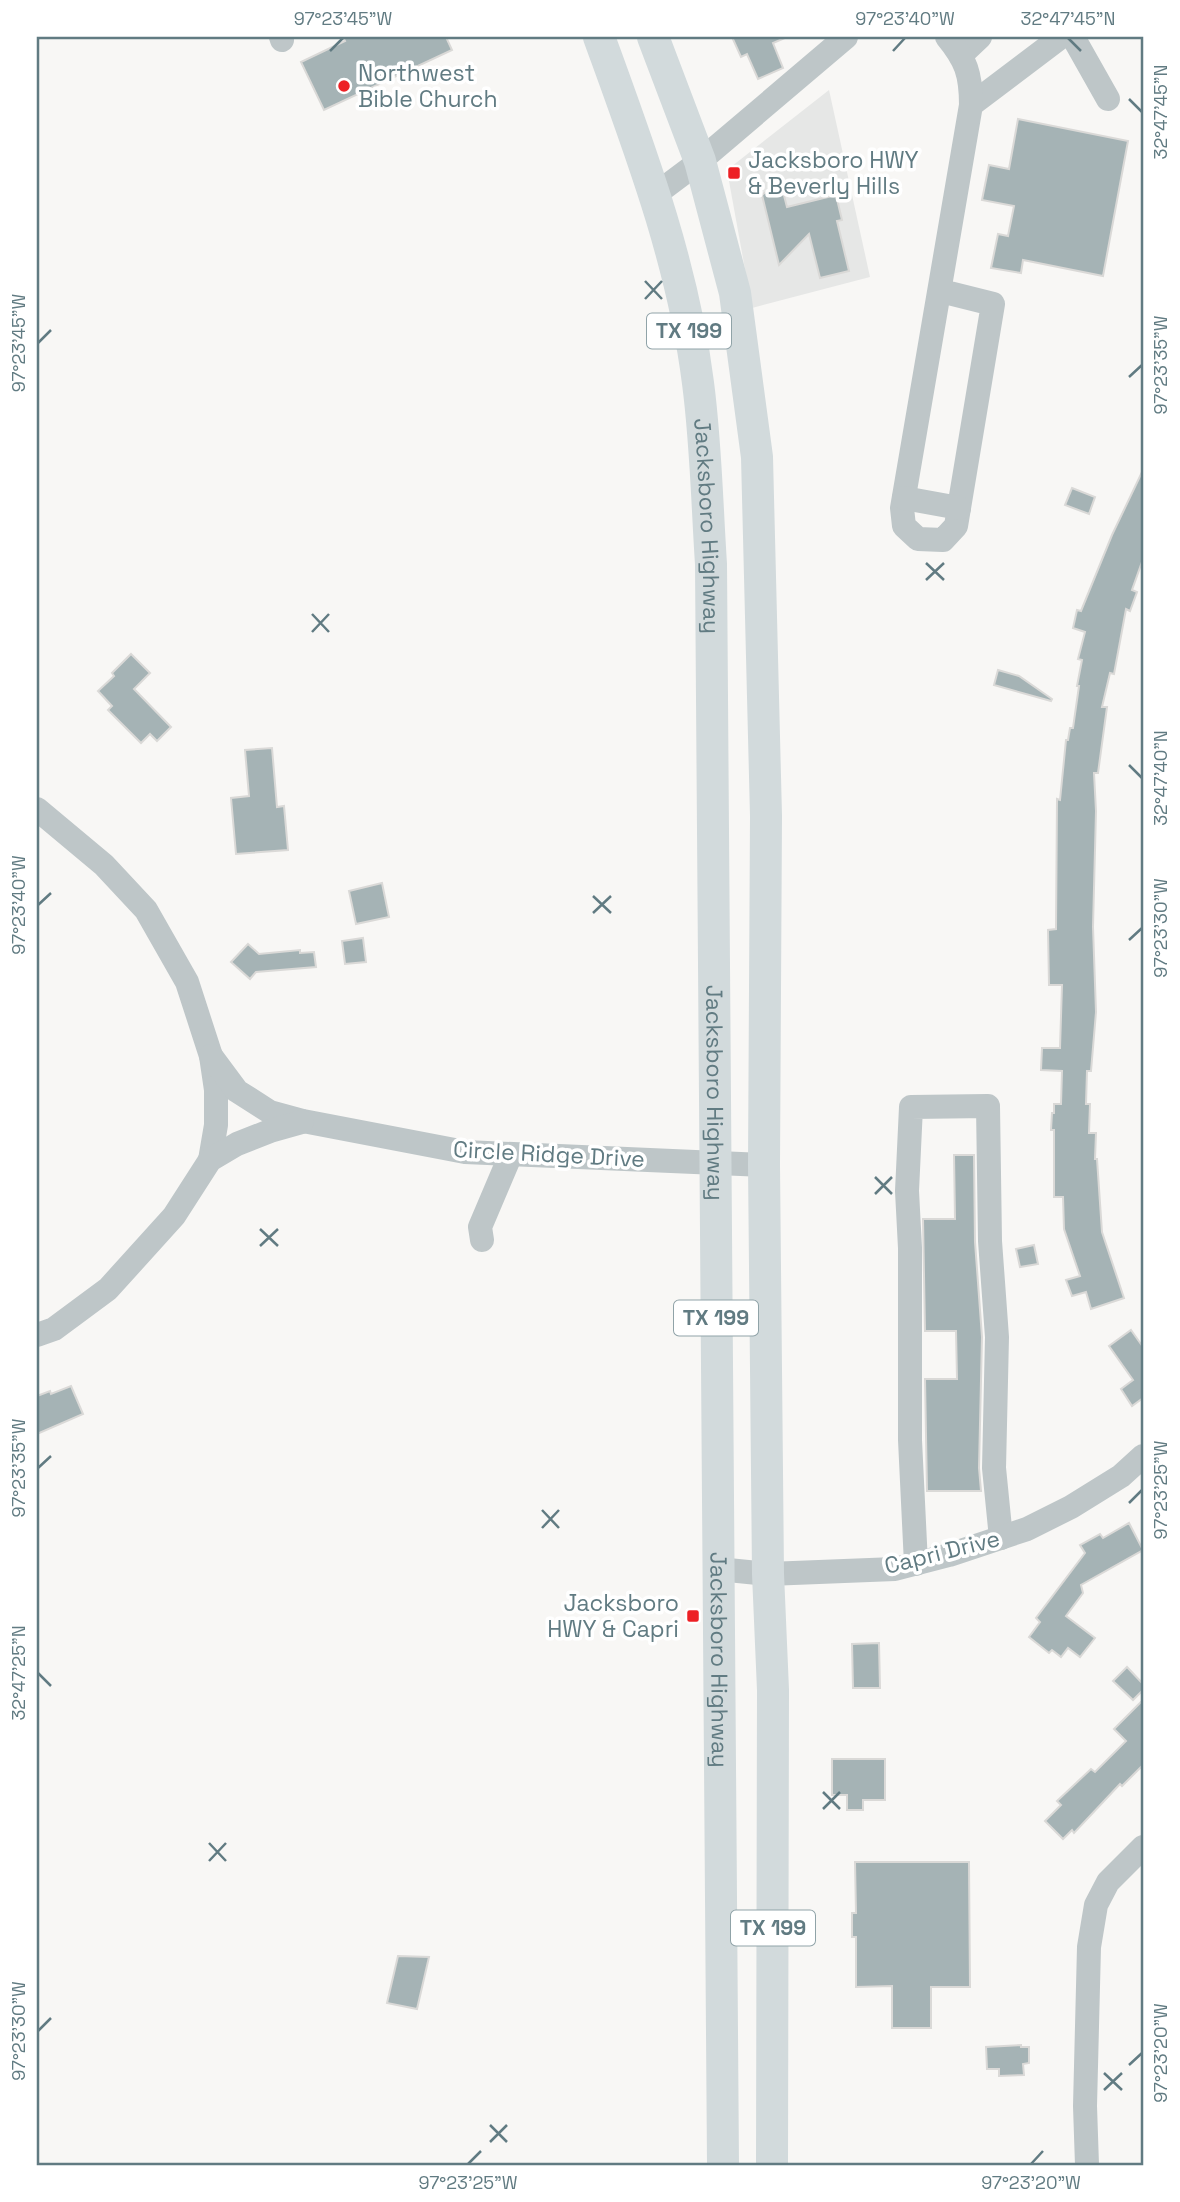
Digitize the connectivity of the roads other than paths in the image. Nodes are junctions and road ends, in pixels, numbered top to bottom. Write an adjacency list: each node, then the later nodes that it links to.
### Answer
1 (599, 37): 11 (main road, Jacksboro Highway / TX 199)
2 (653, 37): 10 (main road, TX 199)
3 (846, 37): 10 (street)
4 (981, 37): 7 (street)
5 (1061, 37): 9 (street)
6 (1073, 37): 8 (street)
7 (954, 46): 9 (street)
8 (1108, 99)
9 (971, 104): 12 (street)
10 (700, 160): 11 (street); 21 (main road, TX 199)
11 (656, 194): 20 (main road, Jacksboro Highway / TX 199)
12 (941, 291): 13 (street); 14 (street)
13 (904, 499): 14 (street); 14 (street)
14 (959, 508)
15 (37, 808): 16 (street)
16 (211, 1056): 17 (street, Circle Ridge Drive); 19 (street)
17 (303, 1121): 18 (street, Circle Ridge Drive); 19 (street, Circle Ridge Drive)
18 (511, 1154): 20 (street, Circle Ridge Drive); 22 (street)
19 (210, 1160): 23 (street, Circle Ridge Drive)
20 (714, 1162): 21 (street, Circle Ridge Drive); 27 (main road, Jacksboro Highway / TX 199)
21 (764, 1165): 28 (main road, TX 199)
22 (482, 1240)
23 (37, 1335)
24 (1143, 1456): 25 (street, Capri Drive)
25 (1001, 1538): 26 (street, Capri Drive); 26 (street)
26 (916, 1564): 28 (street, Capri Drive)
27 (718, 1569): 28 (street, Capri Drive); 30 (main road, Jacksboro Highway / TX 199)
28 (768, 1574): 31 (main road, TX 199)
29 (1143, 1847): 32 (street)
30 (723, 2165)
31 (772, 2165)
32 (1087, 2165)

